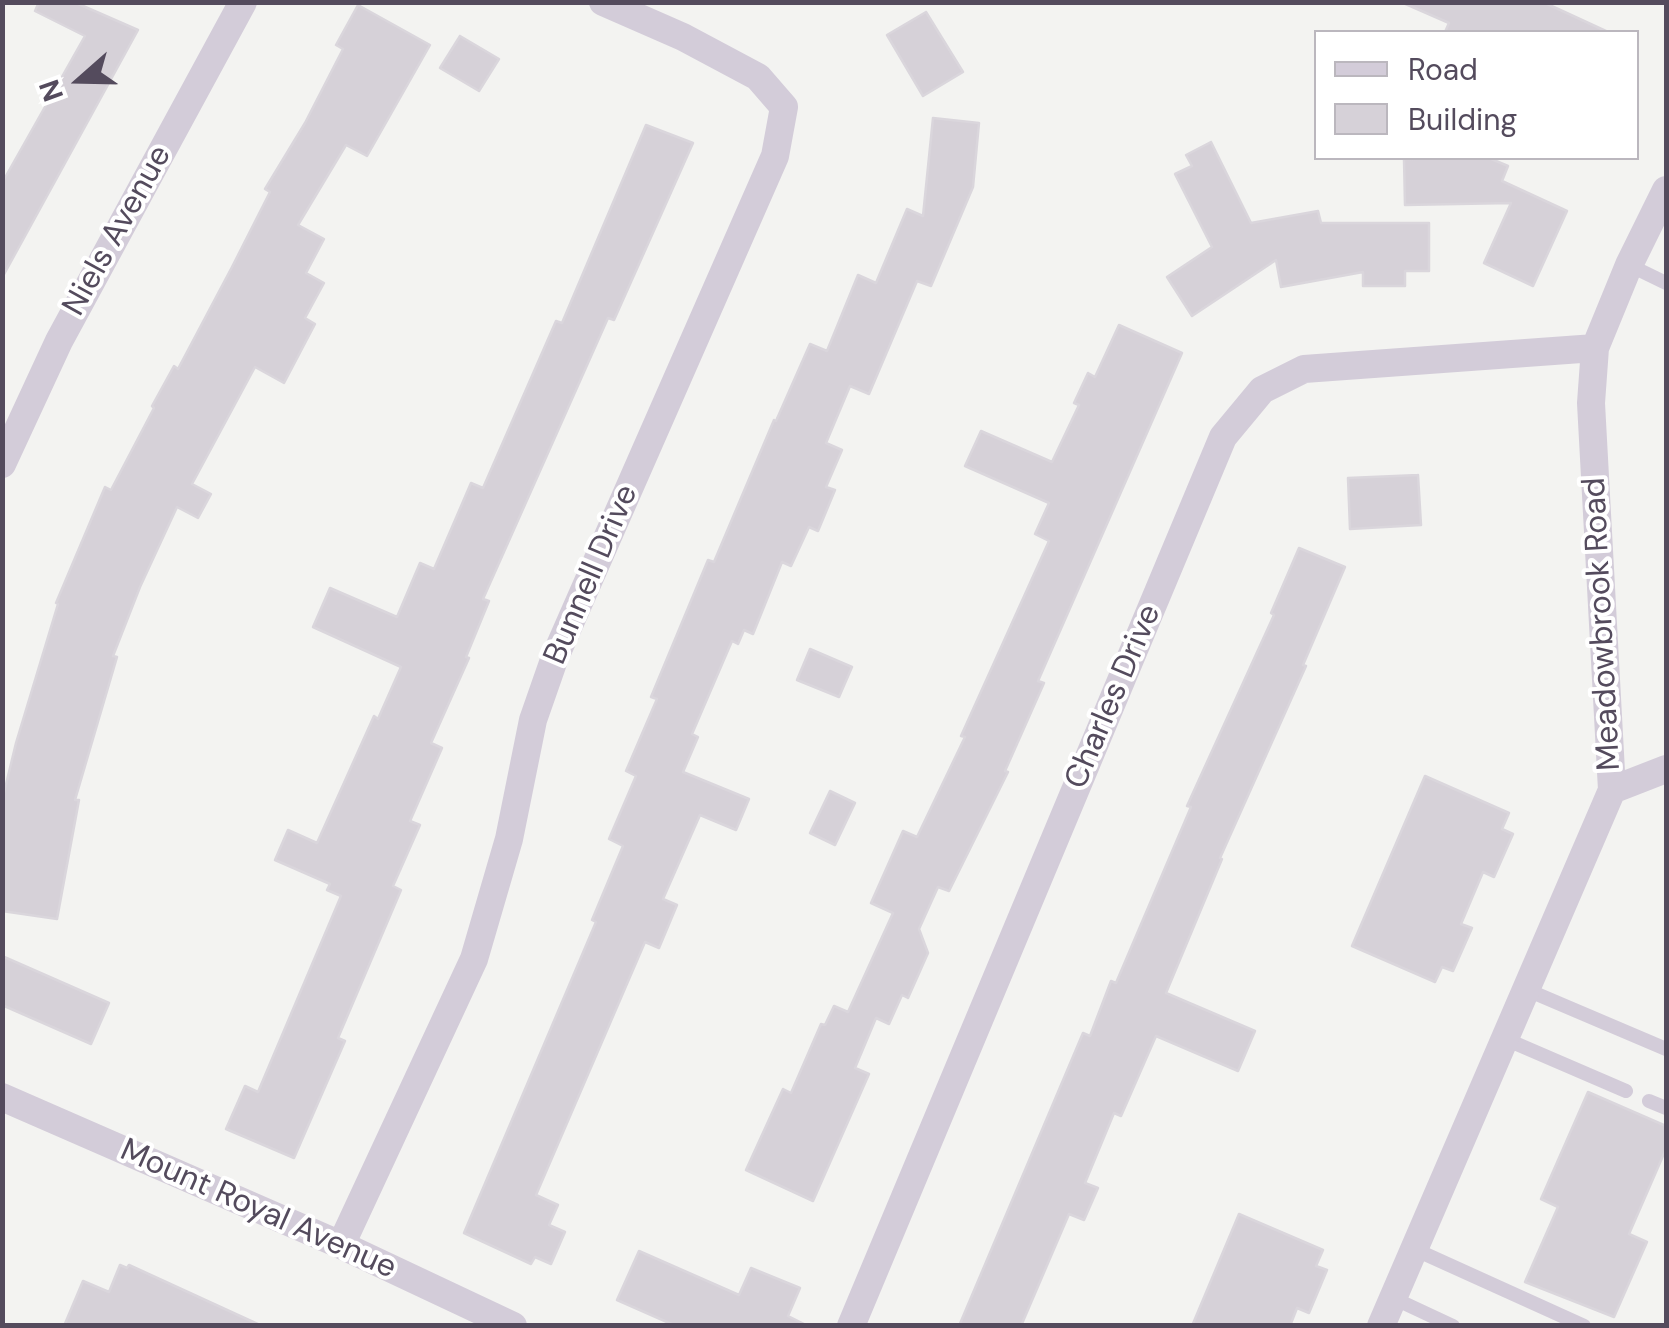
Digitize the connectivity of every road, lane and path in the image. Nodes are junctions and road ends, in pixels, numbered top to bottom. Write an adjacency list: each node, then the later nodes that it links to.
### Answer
1 (243, 2): 7 (street, Niels Avenue)
2 (603, 2): 17 (street, Bunnell Drive)
3 (1666, 190): 4 (street, Meadowbrook Road)
4 (1629, 265): 5 (lane); 6 (street, Meadowbrook Road)
5 (1666, 282)
6 (1596, 348): 9 (street, Meadowbrook Road); 21 (street, Charles Drive)
7 (2, 464)
8 (1666, 769): 9 (street)
9 (1612, 790): 10 (street, Meadowbrook Road)
10 (1525, 989): 11 (street, Meadowbrook Road); 12 (lane)
11 (1502, 1038): 13 (lane); 18 (street, Meadowbrook Road)
12 (1666, 1049)
13 (1626, 1091)
14 (2, 1098): 17 (street, Mount Royal Avenue)
15 (1650, 1101): 16 (lane)
16 (1666, 1108)
17 (341, 1245): 20 (street, Mount Royal Avenue)
18 (1414, 1249): 19 (street, Meadowbrook Road); 24 (lane)
19 (1393, 1298): 22 (street, Meadowbrook Road); 23 (lane)
20 (513, 1326)
21 (851, 1326)
22 (1381, 1326)
23 (1452, 1326)
24 (1584, 1326)

